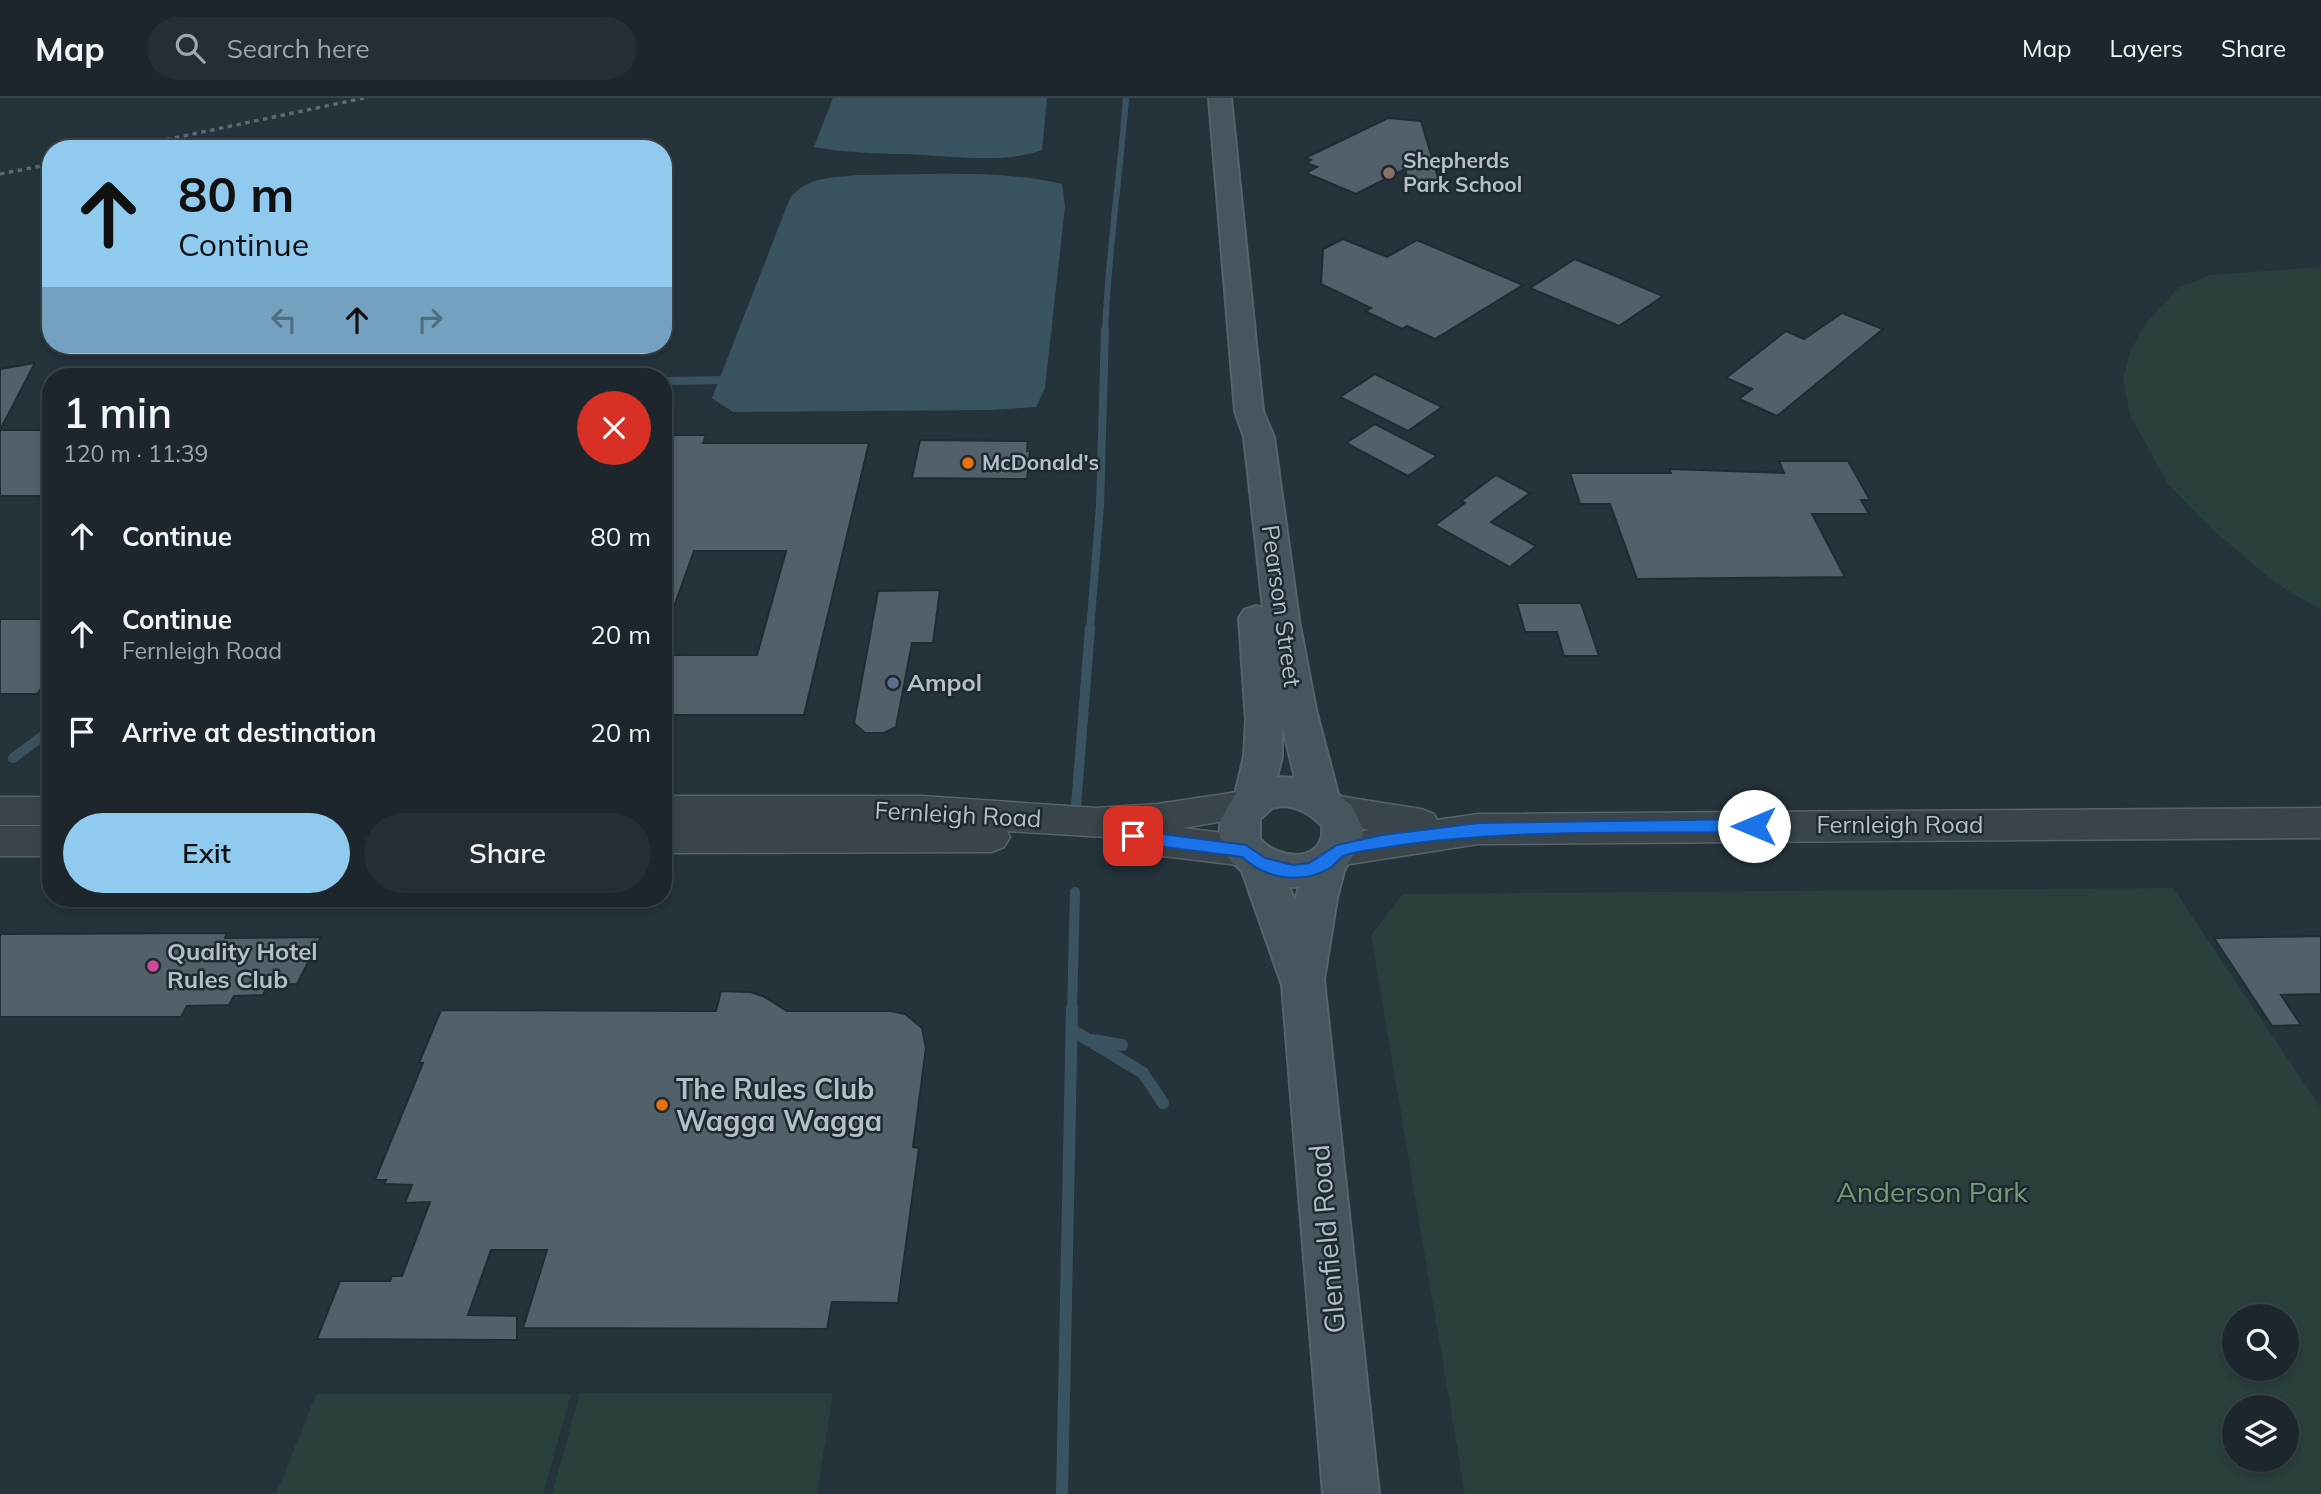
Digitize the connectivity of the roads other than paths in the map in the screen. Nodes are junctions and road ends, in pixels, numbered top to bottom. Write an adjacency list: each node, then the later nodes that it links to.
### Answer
1 (1220, 98): 2 (main road, Pearson Street)
2 (1249, 411): 3 (main road, Pearson Street); 4 (main road, Pearson Street)
3 (1252, 802): 4 (main road); 5 (street, Fernleigh Road); 13 (main road)
4 (1326, 804): 9 (street, Fernleigh Road); 14 (main road)
5 (672, 810)
6 (0, 811): 7 (street)
7 (42, 811)
8 (2321, 823): 9 (street, Fernleigh Road)
9 (1478, 830): 14 (street, Fernleigh Road)
10 (672, 838): 13 (street, Fernleigh Road)
11 (0, 841): 12 (street)
12 (42, 841)
13 (1253, 857): 14 (main road); 15 (main road, Glenfield Road)
14 (1332, 857): 15 (main road, Glenfield Road)
15 (1304, 985): 16 (main road, Glenfield Road)
16 (1351, 1494)

